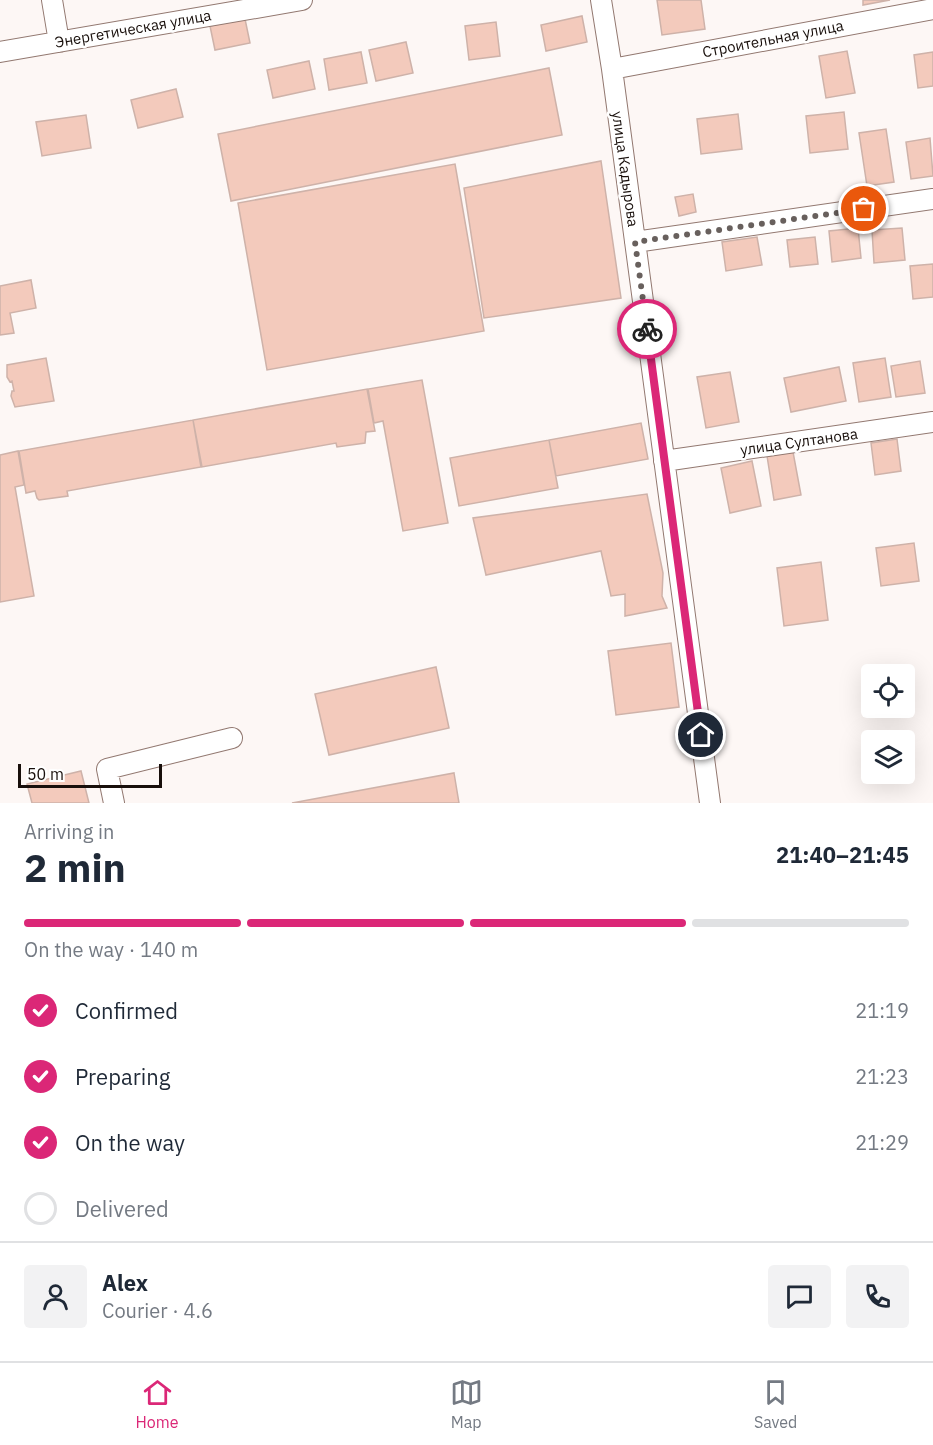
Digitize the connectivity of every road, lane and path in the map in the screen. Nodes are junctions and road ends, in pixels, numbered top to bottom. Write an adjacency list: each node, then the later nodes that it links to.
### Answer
1 (52, 0): 6 (street)
2 (302, 0): 4 (street, Энергетическая улица)
3 (601, 0): 8 (street, улица Кадырова)
4 (224, 7): 6 (street, Энергетическая улица)
5 (933, 9): 8 (street, Строительная улица)
6 (59, 42): 7 (street, Энергетическая улица)
7 (0, 52)
8 (612, 69): 10 (street, улица Кадырова)
9 (933, 199): 10 (street)
10 (635, 242): 12 (street, улица Кадырова)
11 (933, 422): 12 (street, улица Султанова)
12 (664, 461): 15 (street, улица Кадырова)
13 (232, 738): 14 (street)
14 (114, 803)
15 (710, 803)

